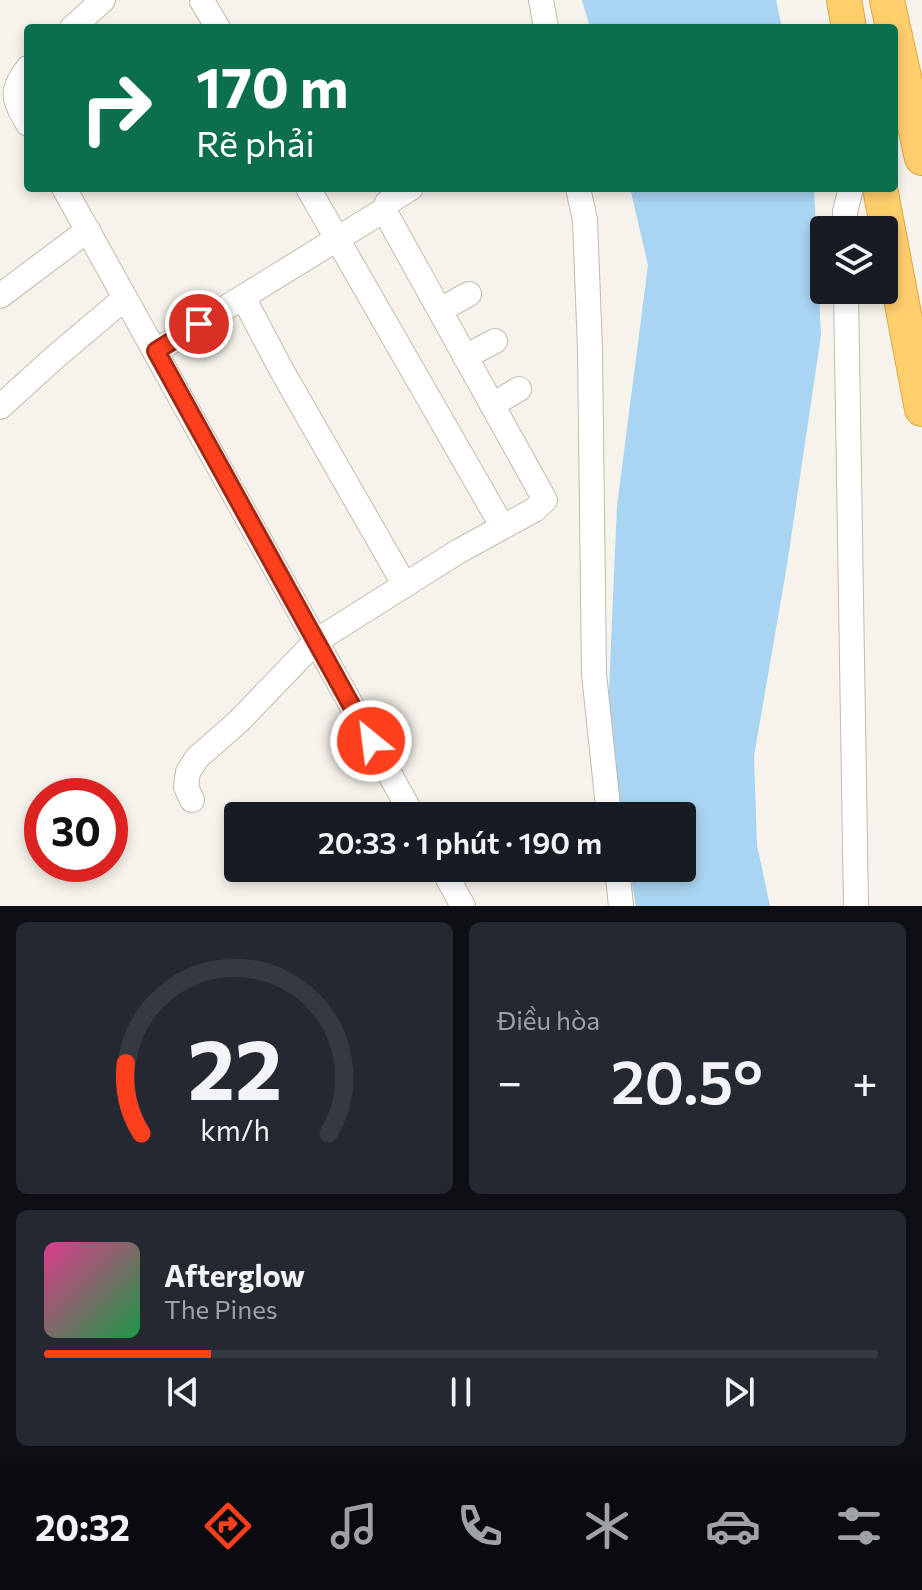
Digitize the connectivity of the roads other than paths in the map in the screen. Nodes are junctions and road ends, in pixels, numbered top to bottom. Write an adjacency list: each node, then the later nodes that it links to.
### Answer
1 (103, 0): 6 (street)
2 (541, 0): 8 (street)
3 (844, 0): 9 (highway)
4 (887, 0): 10 (highway)
5 (202, 1): 7 (street)
6 (76, 24)
7 (216, 24)
8 (545, 24)
9 (848, 24)
10 (893, 24)
11 (898, 51): 14 (highway)
12 (24, 74): 13 (street)
13 (24, 117)
14 (916, 146)
15 (66, 192): 23 (street)
16 (310, 192): 24 (street)
17 (405, 192): 21 (street)
18 (579, 192): 43 (street)
19 (850, 192): 22 (street)
20 (881, 192): 37 (highway)
21 (384, 210): 24 (street); 30 (street)
22 (845, 216)
23 (88, 230): 26 (street); 28 (street)
24 (337, 238): 27 (street); 38 (street)
25 (469, 294): 30 (street)
26 (0, 296)
27 (243, 297): 32 (street); 39 (street)
28 (125, 298): 32 (street); 36 (street)
29 (846, 304): 48 (street)
30 (440, 310): 33 (street)
31 (495, 341): 33 (street)
32 (156, 351): 40 (street)
33 (465, 357): 35 (street)
34 (519, 389): 35 (street)
35 (492, 405): 38 (street)
36 (0, 407)
37 (922, 409)
38 (502, 526): 39 (street)
39 (404, 584): 40 (street)
40 (316, 641): 41 (street); 42 (street)
41 (192, 800)
42 (405, 802)
43 (607, 802)
44 (450, 882): 46 (street)
45 (618, 882): 47 (street)
46 (463, 906)
47 (621, 906)
48 (856, 906)

